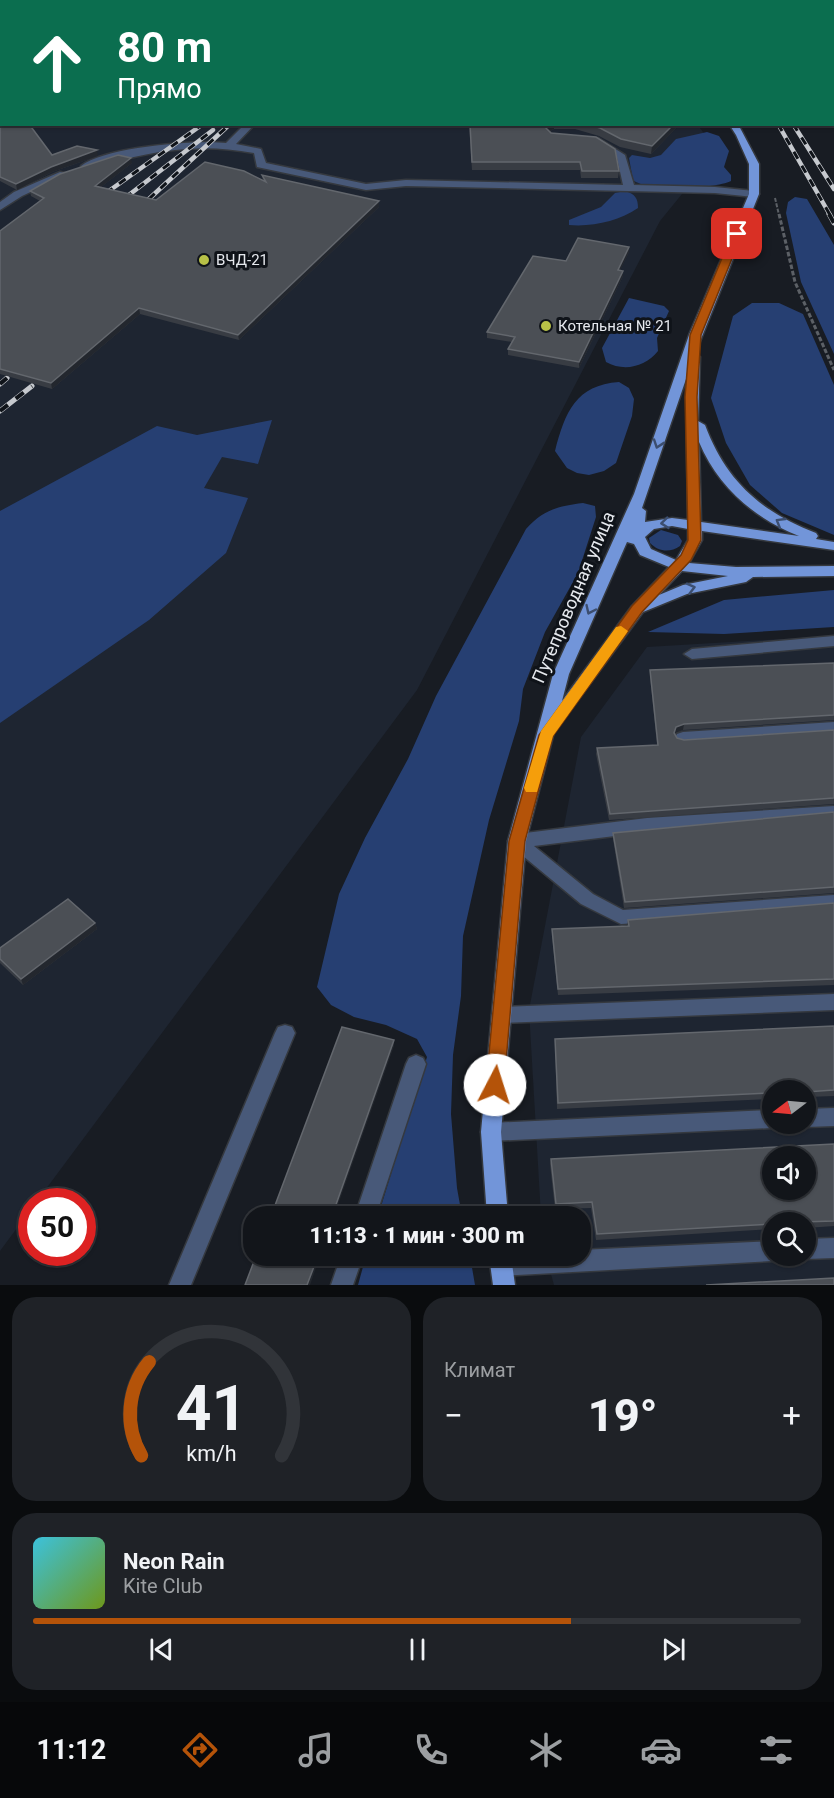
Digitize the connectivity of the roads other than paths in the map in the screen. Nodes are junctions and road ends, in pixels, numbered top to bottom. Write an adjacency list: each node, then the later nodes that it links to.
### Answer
1 (249, 126): 4 (lane)
2 (734, 126): 6 (main road, Путепроводная улица)
3 (586, 137): 5 (lane)
4 (230, 144): 5 (lane); 7 (lane)
5 (629, 187): 6 (lane)
6 (754, 194): 8 (main road, Путепроводная улица)
7 (0, 207)
8 (695, 335): 9 (main road); 10 (main road, Путепроводная улица, one-way to 10)
9 (691, 397): 11 (main road); 13 (main road, one-way to 9)
10 (641, 494): 12 (main road); 14 (main road, Путепроводная улица)
11 (696, 524): 12 (main road, one-way to 12); 13 (main road); 15 (main road)
12 (638, 535): 14 (main road); 15 (main road)
13 (834, 545)
14 (615, 557): 22 (main road, Путепроводная улица, one-way to 22)
15 (677, 567): 16 (main road); 18 (main road)
16 (799, 571): 17 (main road); 18 (main road, one-way to 16)
17 (834, 571)
18 (637, 609): 22 (main road)
19 (834, 641): 20 (lane)
20 (692, 654)
21 (834, 728): 23 (lane)
22 (546, 735): 25 (main road, Путепроводная улица)
23 (683, 738)
24 (834, 812): 25 (lane)
25 (517, 841): 26 (lane); 28 (main road, Путепроводная улица)
26 (834, 902)
27 (834, 1002): 28 (lane)
28 (501, 1015): 34 (main road, Путепроводная улица)
29 (285, 1033): 42 (lane)
30 (416, 1064): 35 (lane)
31 (834, 1117): 32 (lane)
32 (816, 1118)
33 (762, 1119): 34 (lane)
34 (491, 1132): 36 (main road, Путепроводная улица)
35 (368, 1206)
36 (496, 1206)
37 (834, 1248): 38 (lane)
38 (816, 1249)
39 (762, 1252): 41 (lane)
40 (349, 1266): 43 (lane)
41 (502, 1268)
42 (180, 1285)
43 (342, 1285)

